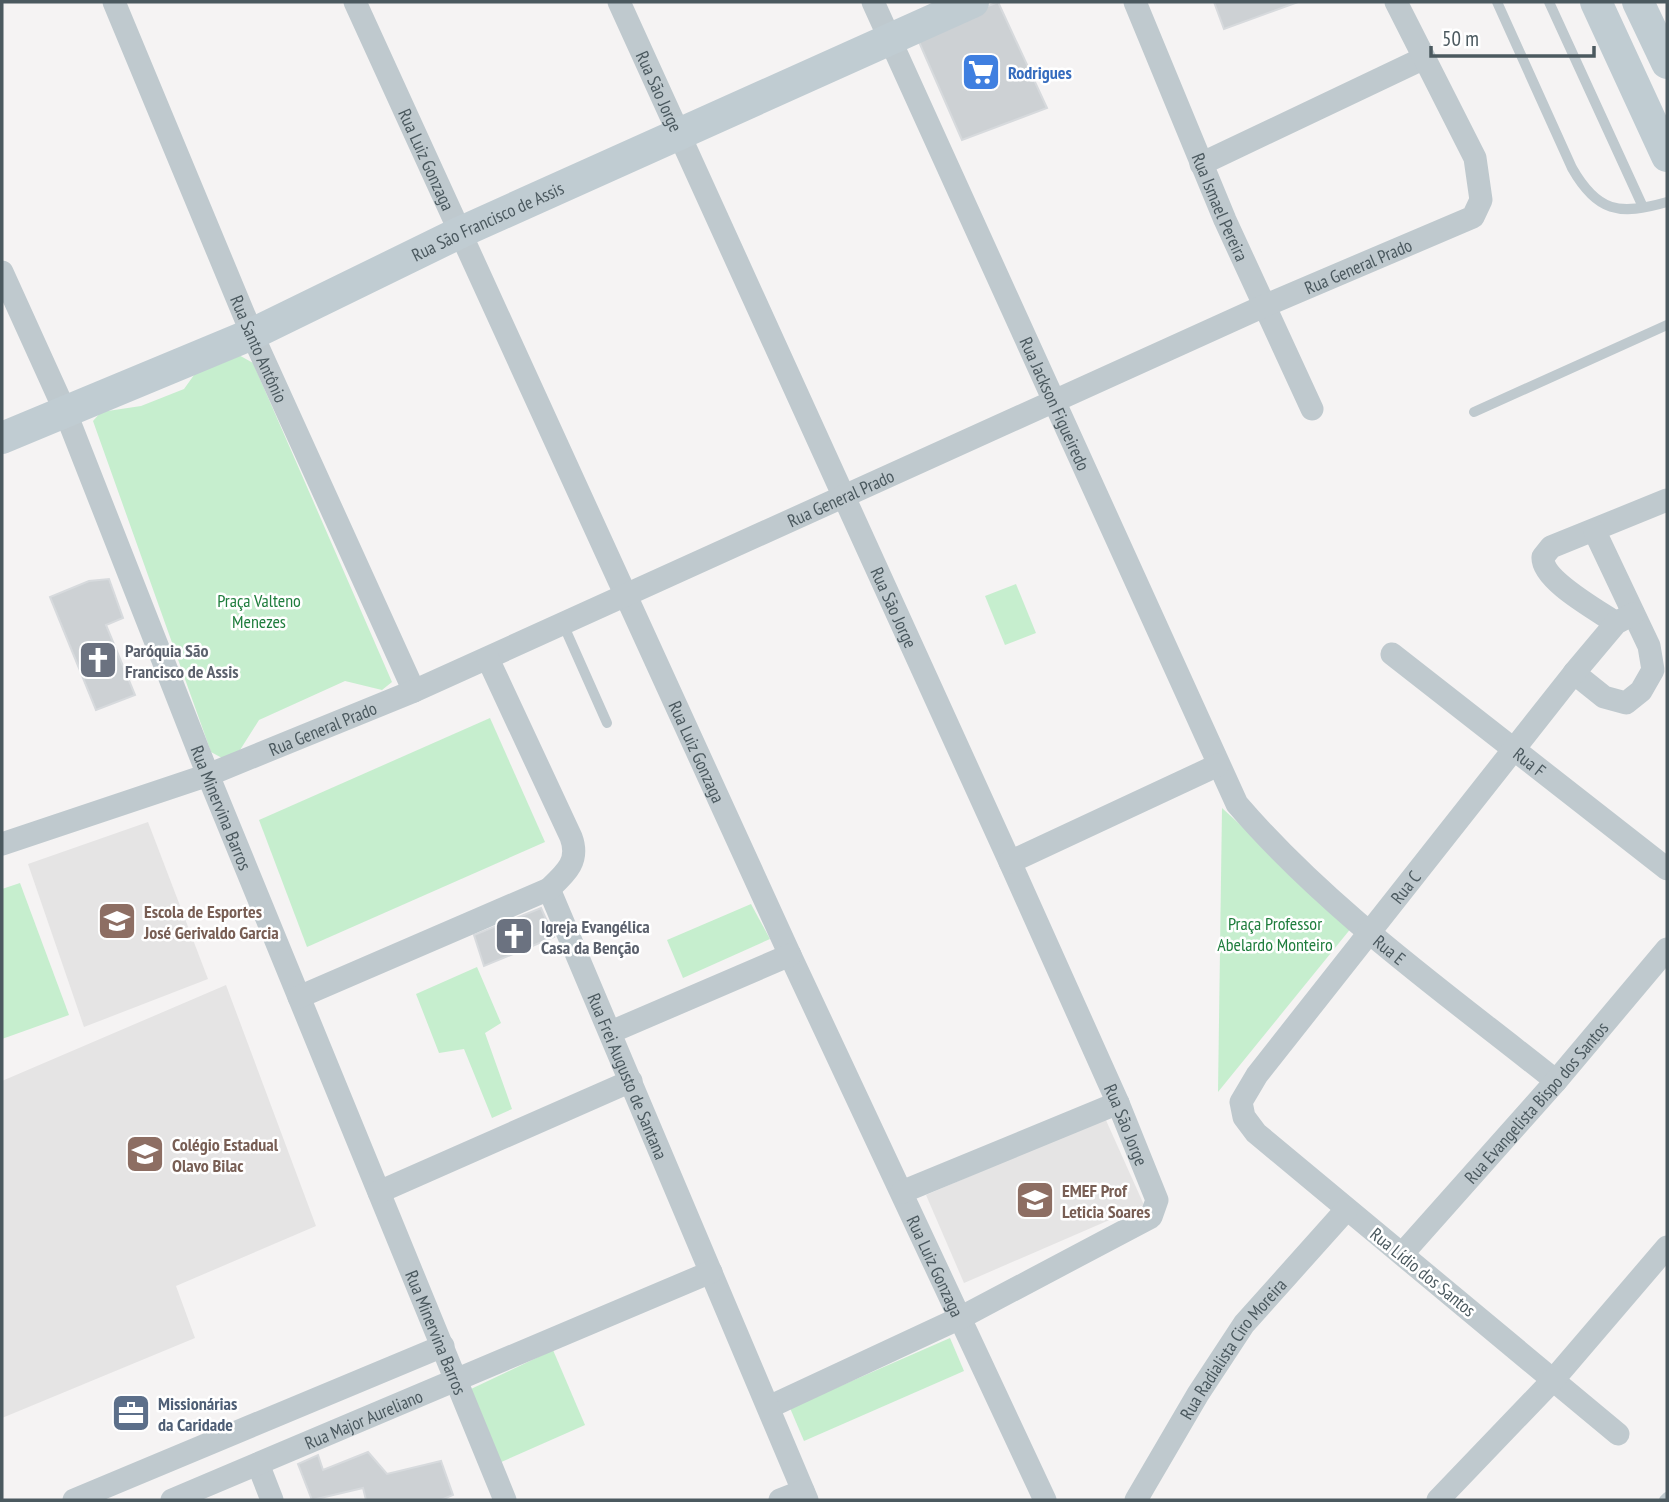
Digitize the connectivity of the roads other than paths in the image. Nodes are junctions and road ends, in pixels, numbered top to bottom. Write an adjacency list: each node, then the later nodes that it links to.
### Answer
1 (114, 2): 24 (street, Rua Santo Antônio)
2 (355, 2): 20 (street, Rua Luiz Gonzaga)
3 (619, 2): 15 (street, Rua São Jorge)
4 (873, 2): 12 (street, Rua Jackson Figueiredo)
5 (973, 2): 12 (street, Rua São Francisco de Assis)
6 (1135, 2): 17 (street, Rua Ismael Pereira)
7 (1396, 2): 13 (street)
8 (1497, 2): 19 (lane)
9 (1549, 2): 19 (lane)
10 (1596, 2): 16 (street)
11 (1638, 2): 14 (street)
12 (890, 41): 15 (street, Rua São Francisco de Assis); 25 (street, Rua Jackson Figueiredo)
13 (1422, 59): 17 (street); 22 (street, Rua General Prado)
14 (1667, 63)
15 (678, 135): 20 (street, Rua São Francisco de Assis); 30 (street, Rua São Jorge)
16 (1667, 156)
17 (1201, 164): 22 (street, Rua Ismael Pereira)
18 (1667, 202): 19 (lane)
19 (1643, 207)
20 (461, 232): 24 (street, Rua São Francisco de Assis); 33 (street, Rua Luiz Gonzaga)
21 (2, 272): 27 (street, Rua Minervina Barros)
22 (1264, 306): 25 (street, Rua General Prado); 26 (street, Rua Ismael Pereira)
23 (1667, 325): 28 (lane)
24 (252, 334): 27 (street, Rua São Francisco de Assis); 39 (street, Rua Santo Antônio)
25 (1055, 400): 30 (street, Rua General Prado); 42 (street, Rua Jackson Figueiredo)
26 (1312, 409)
27 (65, 411): 29 (street, Rua São Francisco de Assis); 43 (street, Rua Minervina Barros)
28 (1474, 412)
29 (2, 438)
30 (843, 495): 33 (street, Rua General Prado); 46 (street, Rua São Jorge)
31 (1667, 500): 32 (street)
32 (1595, 531): 34 (street); 34 (street)
33 (626, 595): 35 (street, Rua General Prado); 51 (street, Rua Luiz Gonzaga)
34 (1625, 618): 38 (street, Rua C); 38 (street)
35 (563, 624): 37 (street, Rua General Prado); 40 (lane)
36 (1392, 654): 41 (street, Rua F)
37 (488, 659): 39 (street, Rua General Prado); 48 (street)
38 (1574, 673): 41 (street, Rua C)
39 (414, 691): 43 (street, Rua General Prado)
40 (607, 723)
41 (1514, 750): 47 (street, Rua F); 49 (street, Rua C)
42 (1219, 765): 44 (street, Rua Jackson Figueiredo); 46 (street)
43 (208, 775): 45 (street, Rua General Prado); 52 (street, Rua Minervina Barros)
44 (1237, 804): 49 (street, Rua E)
45 (2, 845)
46 (1010, 862): 57 (street, Rua São Jorge)
47 (1667, 869)
48 (549, 889): 52 (street); 53 (street, Rua Frei Augusto de Santana)
49 (1369, 932): 55 (street, Rua E); 56 (street, Rua C)
50 (1667, 949): 55 (street, Rua Evangelista Bispo dos Santos)
51 (790, 955): 53 (street); 59 (street, Rua Luiz Gonzaga)
52 (299, 997): 58 (street, Rua Minervina Barros)
53 (611, 1032): 54 (street, Rua Frei Augusto de Santana)
54 (631, 1081): 58 (street); 63 (street, Rua Frei Augusto de Santana)
55 (1556, 1081): 62 (street, Rua Evangelista Bispo dos Santos)
56 (1241, 1102): 60 (street, Rua Lídio dos Santos)
57 (1118, 1103): 59 (street); 64 (street, Rua São Jorge)
58 (379, 1192): 65 (street, Rua Minervina Barros)
59 (902, 1192): 64 (street, Rua Luiz Gonzaga)
60 (1346, 1210): 62 (street, Rua Lídio dos Santos); 78 (street, Rua Radialista Ciro Moreira)
61 (1667, 1247): 66 (street)
62 (1403, 1254): 66 (street, Rua Lídio dos Santos)
63 (711, 1272): 67 (street, Rua Major Aureliano); 68 (street, Rua Frei Augusto de Santana)
64 (960, 1318): 68 (street); 77 (street, Rua Luiz Gonzaga)
65 (443, 1346): 67 (street, Rua Minervina Barros); 72 (street, Rua Major Aureliano)
66 (1554, 1379): 69 (street, Rua Lídio dos Santos); 79 (street)
67 (456, 1380): 70 (street, Rua Major Aureliano); 75 (street, Rua Minervina Barros)
68 (769, 1407): 71 (street, Rua Frei Augusto de Santana)
69 (1618, 1434)
70 (258, 1464): 73 (street, Rua Major Aureliano); 74 (street)
71 (805, 1496): 76 (street)
72 (74, 1500)
73 (172, 1500)
74 (272, 1500)
75 (505, 1500)
76 (780, 1500)
77 (1045, 1500)
78 (1136, 1500)
79 (1438, 1500)

